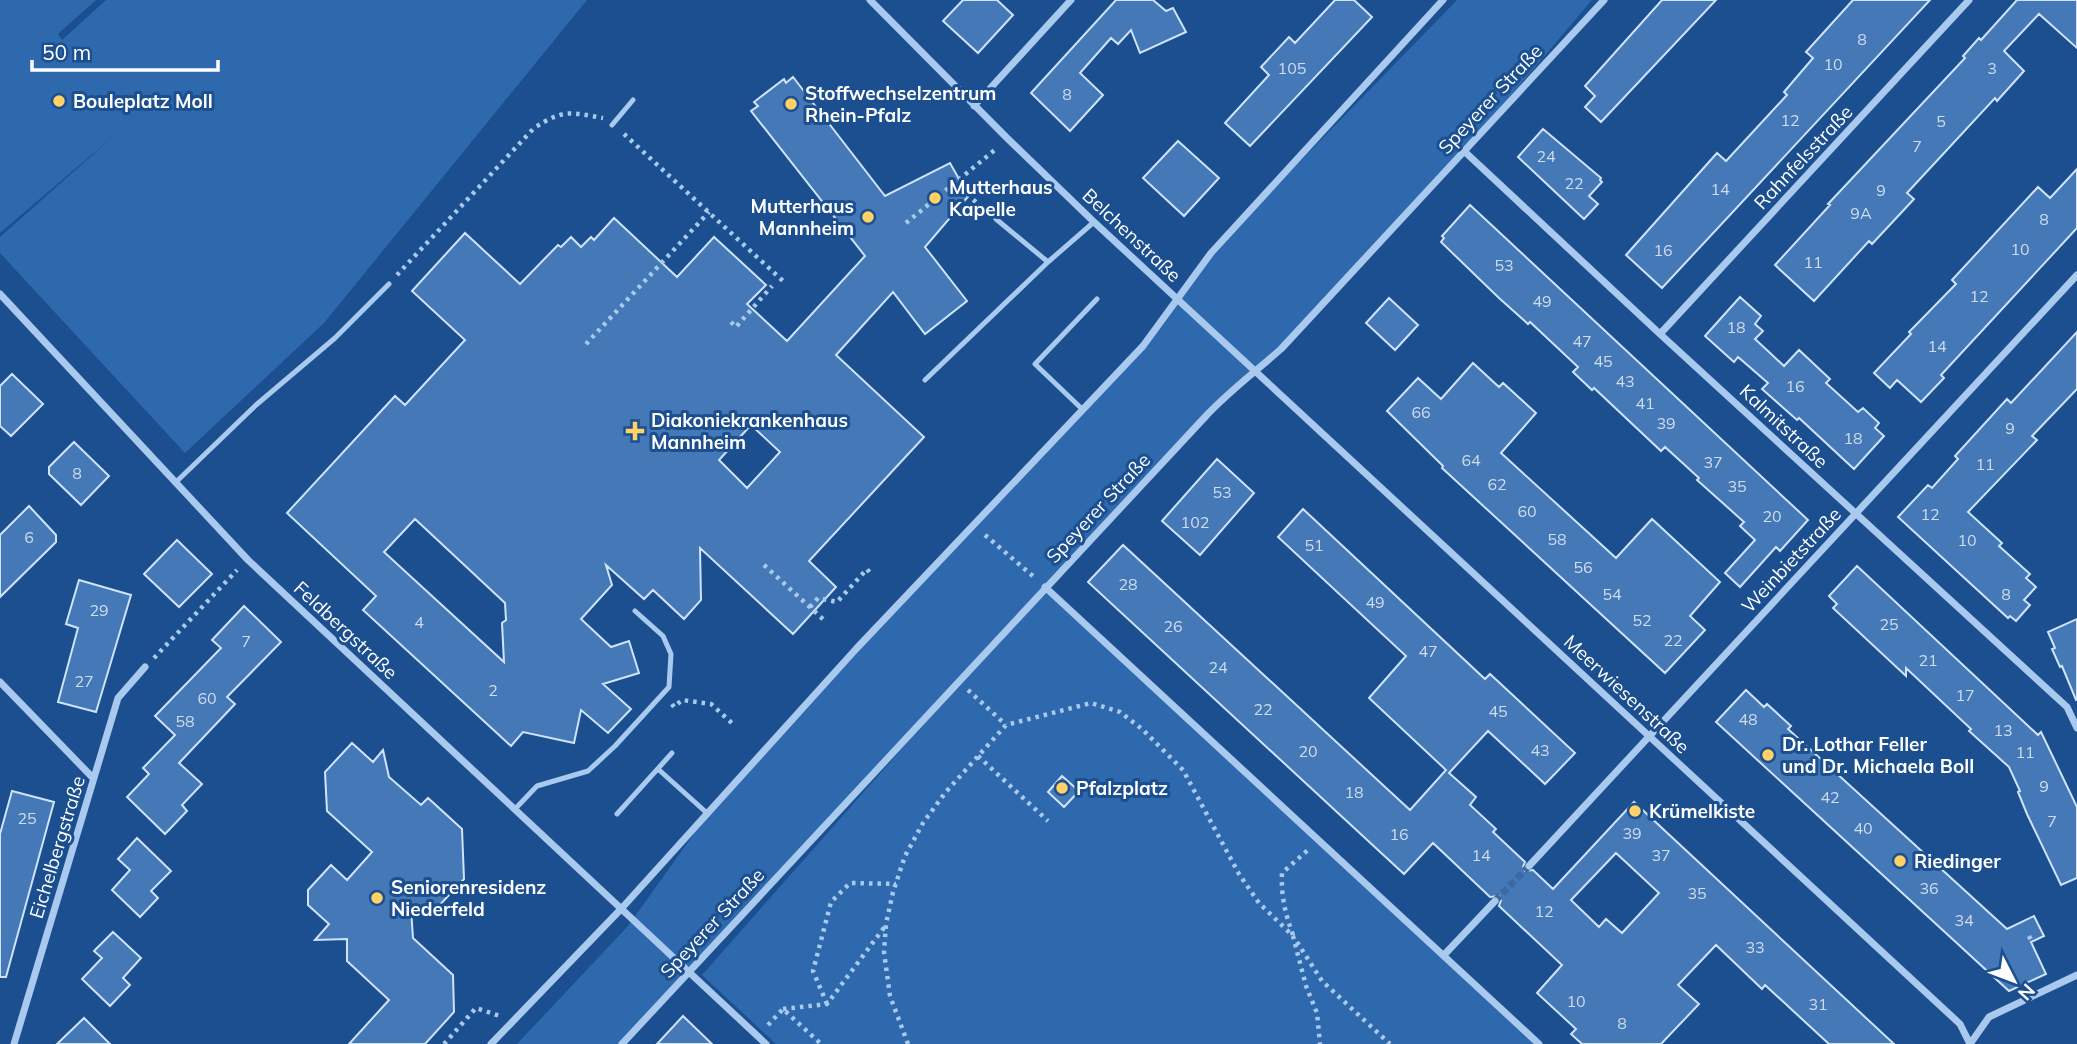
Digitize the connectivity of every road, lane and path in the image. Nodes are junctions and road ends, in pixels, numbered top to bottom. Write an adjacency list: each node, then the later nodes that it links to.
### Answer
1 (870, 0): 7 (street, Belchenstraße)
2 (1071, 0): 7 (street)
3 (1443, 0): 23 (street)
4 (1604, 0): 10 (street, Speyerer Straße)
5 (1969, 0): 25 (street, Rahnfelsstraße)
6 (633, 100): 8 (lane)
7 (974, 106): 9 (street, Belchenstraße)
8 (612, 125): 12 (path); 19 (path)
9 (1007, 139): 11 (path); 14 (street, Belchenstraße)
10 (1464, 150): 25 (street, Kalmitstraße); 27 (street, Speyerer Straße)
11 (954, 183): 13 (path); 15 (path)
12 (709, 212): 18 (path); 26 (path)
13 (996, 219): 16 (lane)
14 (1094, 222): 16 (lane); 23 (street, Belchenstraße)
15 (906, 223)
16 (1048, 262): 28 (lane)
17 (2077, 275): 31 (street, Weinbietstraße)
18 (783, 281)
19 (389, 284): 30 (lane)
20 (772, 286): 24 (path)
21 (0, 294): 30 (street, Feldbergstraße)
22 (1097, 299): 29 (lane)
23 (1178, 299): 27 (street, Belchenstraße); 29 (street)
24 (731, 322)
25 (1661, 334): 31 (street, Kalmitstraße)
26 (586, 344)
27 (1257, 371): 36 (street, Speyerer Straße); 49 (street, Meerwiesenstraße)
28 (925, 380)
29 (1082, 410): 56 (street)
30 (175, 482): 33 (street, Feldbergstraße)
31 (1855, 513): 45 (street, Kalmitstraße); 49 (street, Weinbietstraße)
32 (984, 534): 36 (path)
33 (248, 560): 40 (path); 54 (street, Feldbergstraße)
34 (764, 565): 37 (path)
35 (870, 573): 37 (path)
36 (1045, 587): 41 (street, Speyerer Straße); 58 (street)
37 (810, 607): 39 (path)
38 (635, 611): 54 (lane)
39 (825, 621)
40 (145, 667): 53 (street, Eichelbergstraße)
41 (958, 680): 47 (path); 68 (street, Speyerer Straße)
42 (0, 682): 53 (street)
43 (2077, 703): 45 (street)
44 (674, 706): 46 (path)
45 (2067, 707): 48 (street, Kalmitstraße)
46 (733, 724)
47 (1006, 725): 51 (path); 64 (path)
48 (2077, 728)
49 (1650, 736): 59 (street, Weinbietstraße); 84 (street, Meerwiesenstraße)
50 (673, 753): 52 (lane)
51 (978, 756): 57 (path); 60 (path)
52 (658, 769): 55 (lane); 56 (lane)
53 (93, 778): 74 (street, Eichelbergstraße)
54 (515, 809): 62 (street, Feldbergstraße)
55 (617, 814)
56 (708, 814): 62 (street)
57 (1048, 821)
58 (1318, 839): 64 (path); 67 (street)
59 (1528, 866)
60 (896, 884): 63 (path); 70 (path)
61 (1495, 901): 67 (street)
62 (621, 909): 68 (street, Feldbergstraße); 72 (street)
63 (886, 924): 70 (path); 80 (path)
64 (1293, 936): 81 (path); 82 (path)
65 (2029, 936): 66 (path)
66 (2032, 942)
67 (1444, 955): 83 (street)
68 (689, 971): 73 (street); 77 (street, Speyerer Straße)
69 (2077, 975): 84 (street)
70 (827, 1004): 71 (path)
71 (783, 1009): 73 (path); 79 (path)
72 (514, 1021): 75 (path); 76 (street)
73 (757, 1036): 78 (street)
74 (14, 1044)
75 (443, 1044)
76 (491, 1044)
77 (622, 1044)
78 (766, 1044)
79 (821, 1044)
80 (908, 1044)
81 (1320, 1044)
82 (1390, 1044)
83 (1539, 1044)
84 (1970, 1044)

